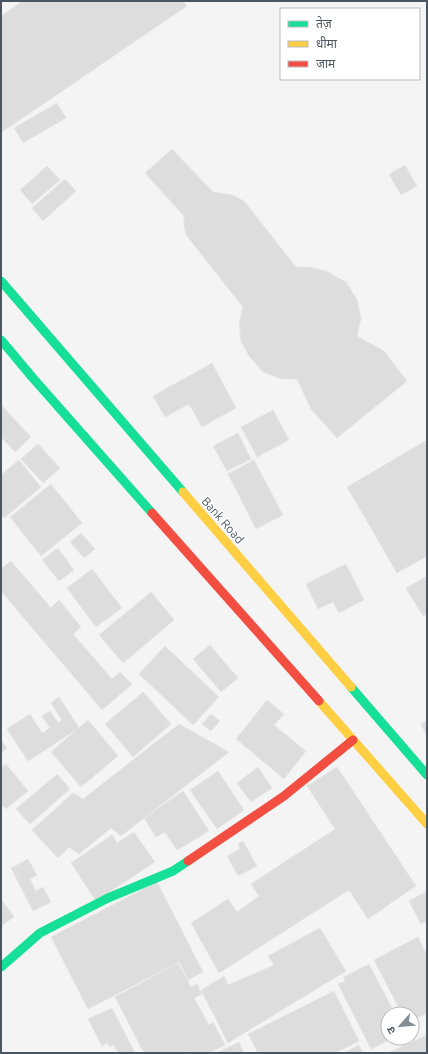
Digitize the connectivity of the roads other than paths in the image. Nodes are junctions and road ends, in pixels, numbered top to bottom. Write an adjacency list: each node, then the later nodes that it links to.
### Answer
1 (1, 281): 4 (main road, Bank Road)
2 (1, 340): 3 (main road)
3 (353, 740): 5 (main road); 6 (main road)
4 (427, 775)
5 (427, 824)
6 (1, 967)

